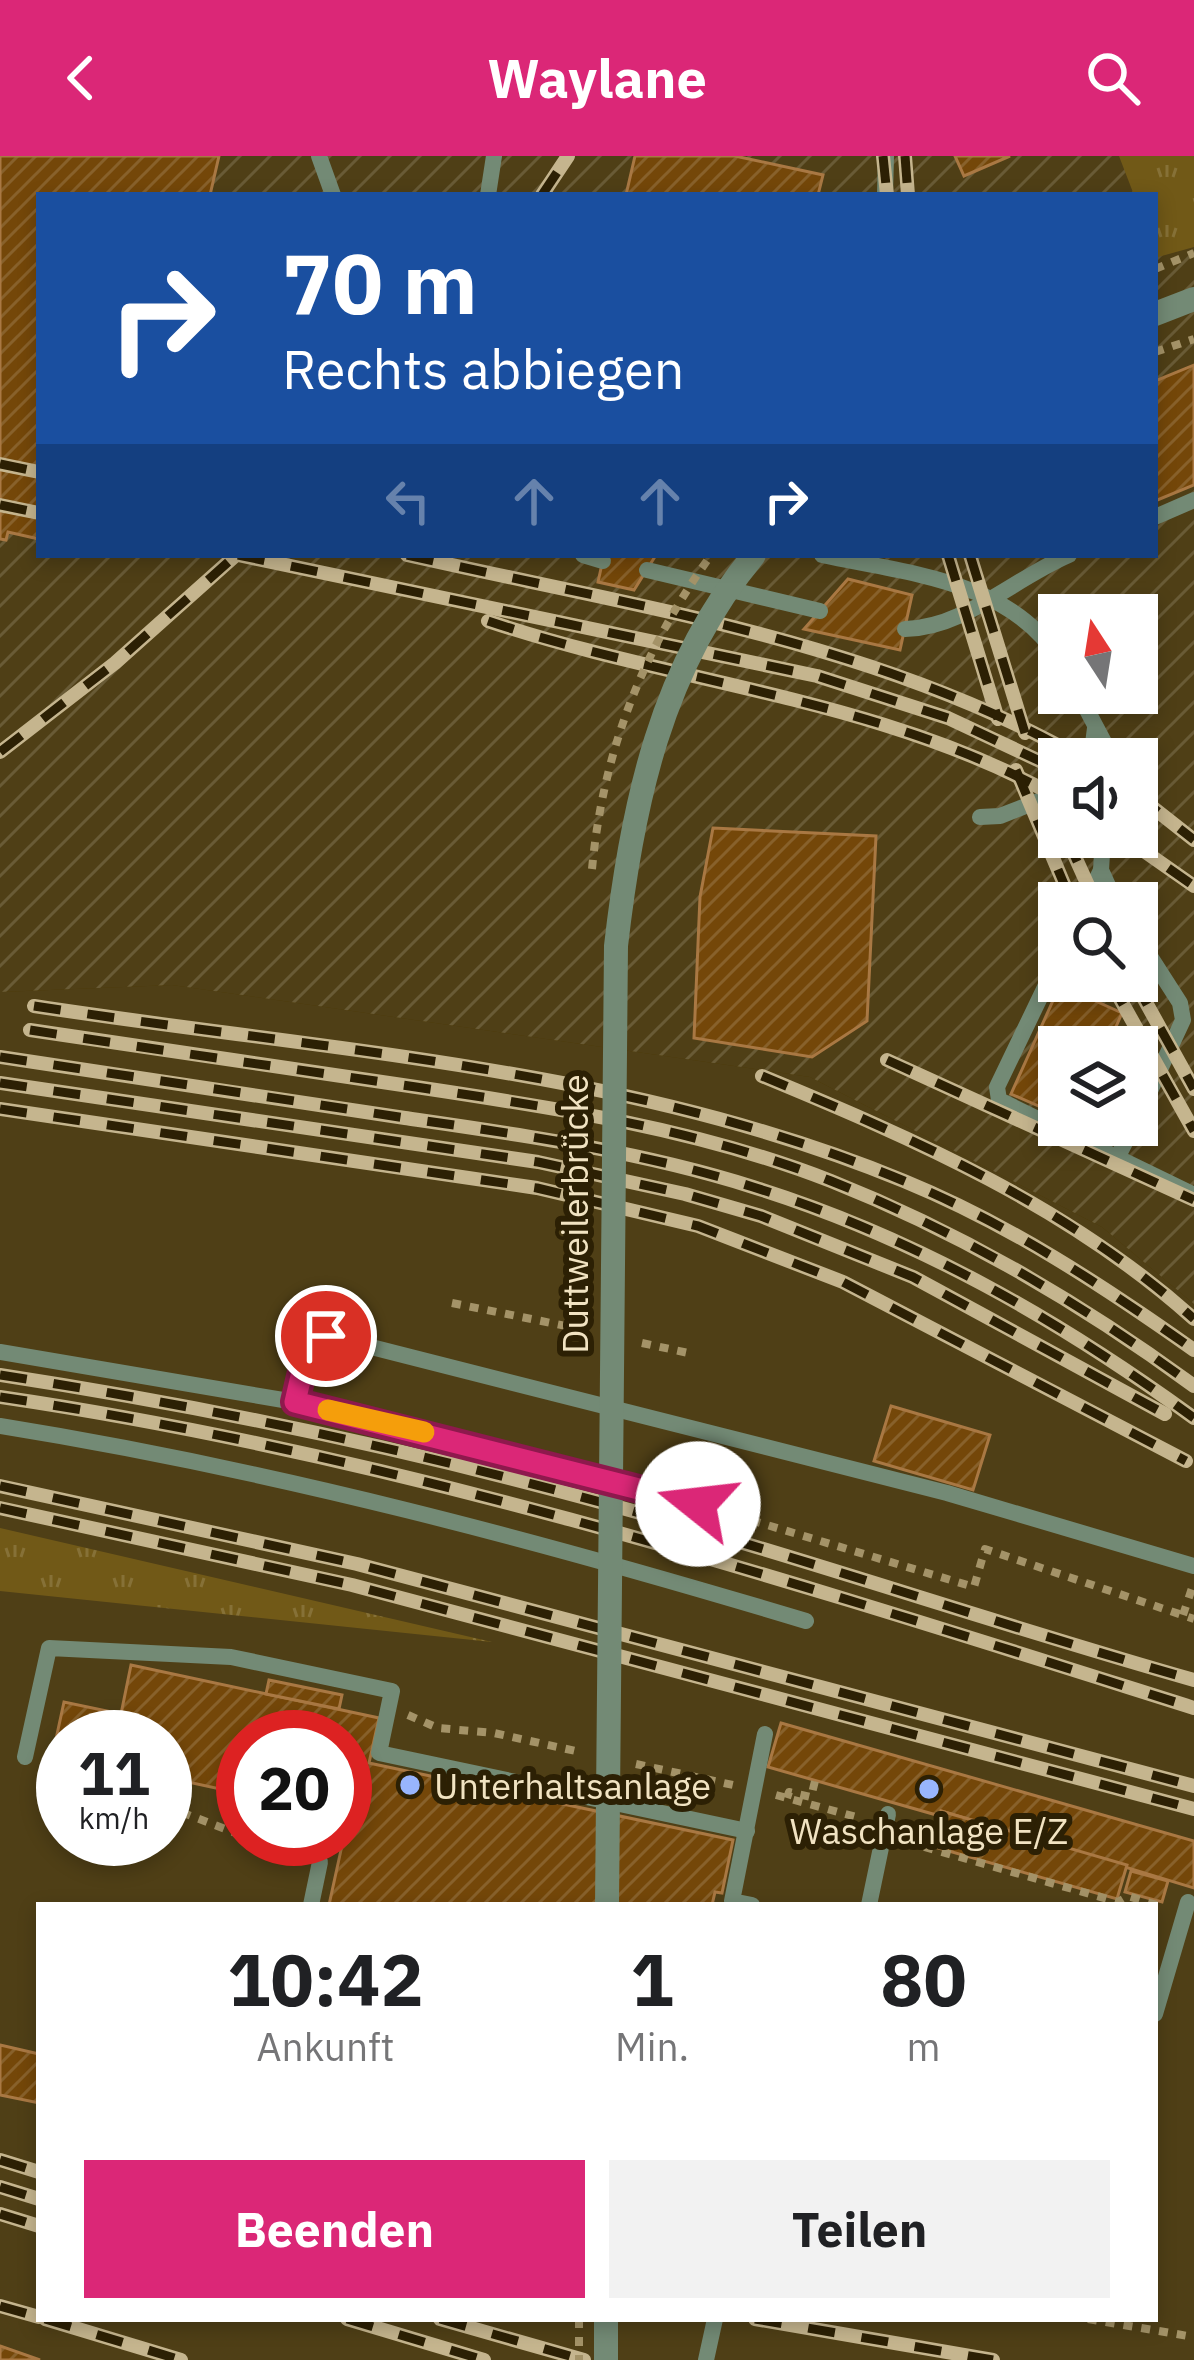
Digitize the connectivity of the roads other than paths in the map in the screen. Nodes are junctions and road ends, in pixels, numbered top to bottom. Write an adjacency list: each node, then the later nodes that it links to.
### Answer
1 (319, 156): 4 (lane)
2 (494, 156): 5 (lane)
3 (886, 156): 6 (lane)
4 (332, 192)
5 (488, 192)
6 (885, 192)
7 (1192, 299): 8 (street)
8 (1158, 313)
9 (1194, 500): 10 (lane)
10 (1158, 516)
11 (593, 558): 15 (lane)
12 (752, 558): 49 (street, Duttweilerbrücke, bridge)
13 (834, 558): 17 (lane)
14 (1063, 558): 17 (lane)
15 (603, 561)
16 (647, 570): 18 (lane)
17 (988, 598): 19 (lane); 20 (lane)
18 (820, 611)
19 (904, 629)
20 (1038, 633)
21 (1088, 714): 22 (lane)
22 (1095, 728): 23 (lane); 24 (lane)
23 (1094, 738)
24 (1101, 738)
25 (1038, 801): 26 (lane)
26 (980, 818)
27 (1102, 858): 28 (lane)
28 (1101, 870): 29 (lane); 30 (lane)
29 (1095, 882)
30 (1106, 882)
31 (1158, 969): 33 (lane)
32 (1039, 1002): 35 (lane)
33 (1158, 1074)
34 (1123, 1146): 35 (lane)
35 (1117, 1158): 36 (lane)
36 (1194, 1195)
37 (0, 1352): 38 (lane)
38 (295, 1402): 40 (lane); 41 (lane)
39 (0, 1426): 42 (lane)
40 (698, 1504)
41 (1194, 1566)
42 (806, 1621)
43 (765, 1734): 46 (lane)
44 (25, 1757): 46 (lane)
45 (885, 1825): 51 (lane)
46 (747, 1832): 50 (lane)
47 (319, 1866): 48 (lane)
48 (312, 1902)
49 (608, 1902)
50 (737, 1902)
51 (870, 1902)
52 (1187, 1908): 53 (lane)
53 (1158, 2004)
54 (606, 2322): 56 (street)
55 (714, 2322): 57 (lane)
56 (606, 2360)
57 (706, 2360)

